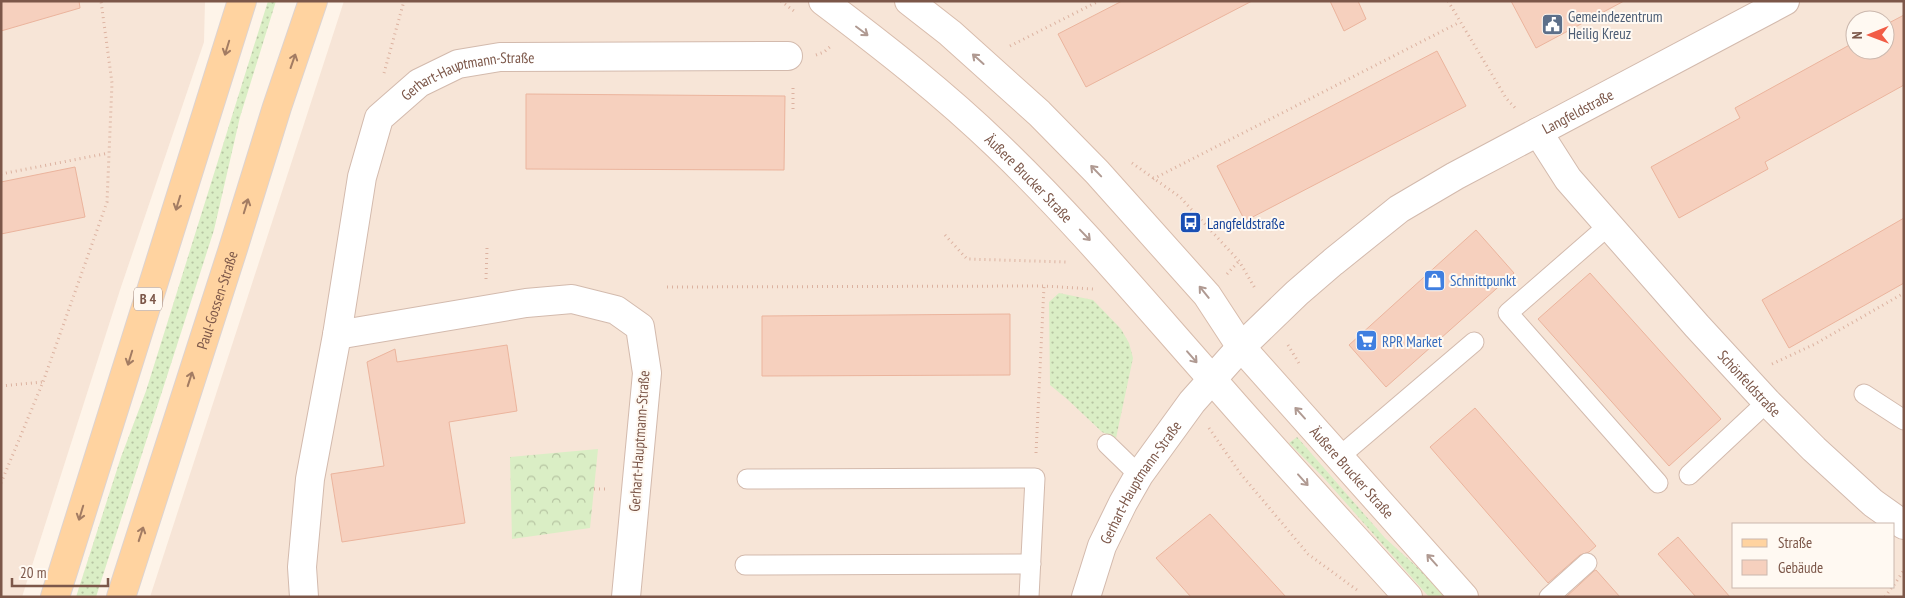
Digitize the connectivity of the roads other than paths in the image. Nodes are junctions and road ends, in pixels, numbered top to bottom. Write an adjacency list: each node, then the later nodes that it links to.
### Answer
1 (242, 1): 26 (main road, B 4, one-way to 26)
2 (313, 1): 27 (main road, Paul-Gossen-Straße, one-way to 2)
3 (823, 1): 12 (street, Äußere Brucker Straße, one-way to 12)
4 (908, 1): 11 (street, Äußere Brucker Straße, one-way to 4)
5 (1785, 1): 7 (street, Langfeldstraße)
6 (788, 56): 9 (street, Gerhart-Hauptmann-Straße)
7 (1538, 132): 8 (street, Schönfeldstraße); 11 (street, Langfeldstraße)
8 (1608, 226): 14 (street, Schönfeldstraße); 21 (lane)
9 (337, 335): 28 (street); 29 (street, Gerhart-Hauptmann-Straße)
10 (1474, 342): 17 (lane)
11 (1241, 347): 12 (street); 17 (street, Äußere Brucker Straße, one-way to 11)
12 (1212, 380): 18 (street, Gerhart-Hauptmann-Straße); 32 (street, Äußere Brucker Straße, one-way to 32)
13 (1864, 394): 15 (lane)
14 (1767, 402): 19 (lane); 22 (street, Schönfeldstraße)
15 (1904, 420)
16 (1107, 444): 18 (lane)
17 (1339, 457): 33 (street, Äußere Brucker Straße, one-way to 17)
18 (1139, 475): 31 (street, Gerhart-Hauptmann-Straße)
19 (1689, 475)
20 (747, 479): 24 (lane)
21 (1658, 483)
22 (1904, 525)
23 (1587, 563): 34 (lane)
24 (1031, 564): 25 (lane); 30 (lane)
25 (745, 565)
26 (55, 597)
27 (121, 597)
28 (304, 597)
29 (626, 597)
30 (1029, 597)
31 (1086, 597)
32 (1408, 597)
33 (1464, 597)
34 (1549, 597)

